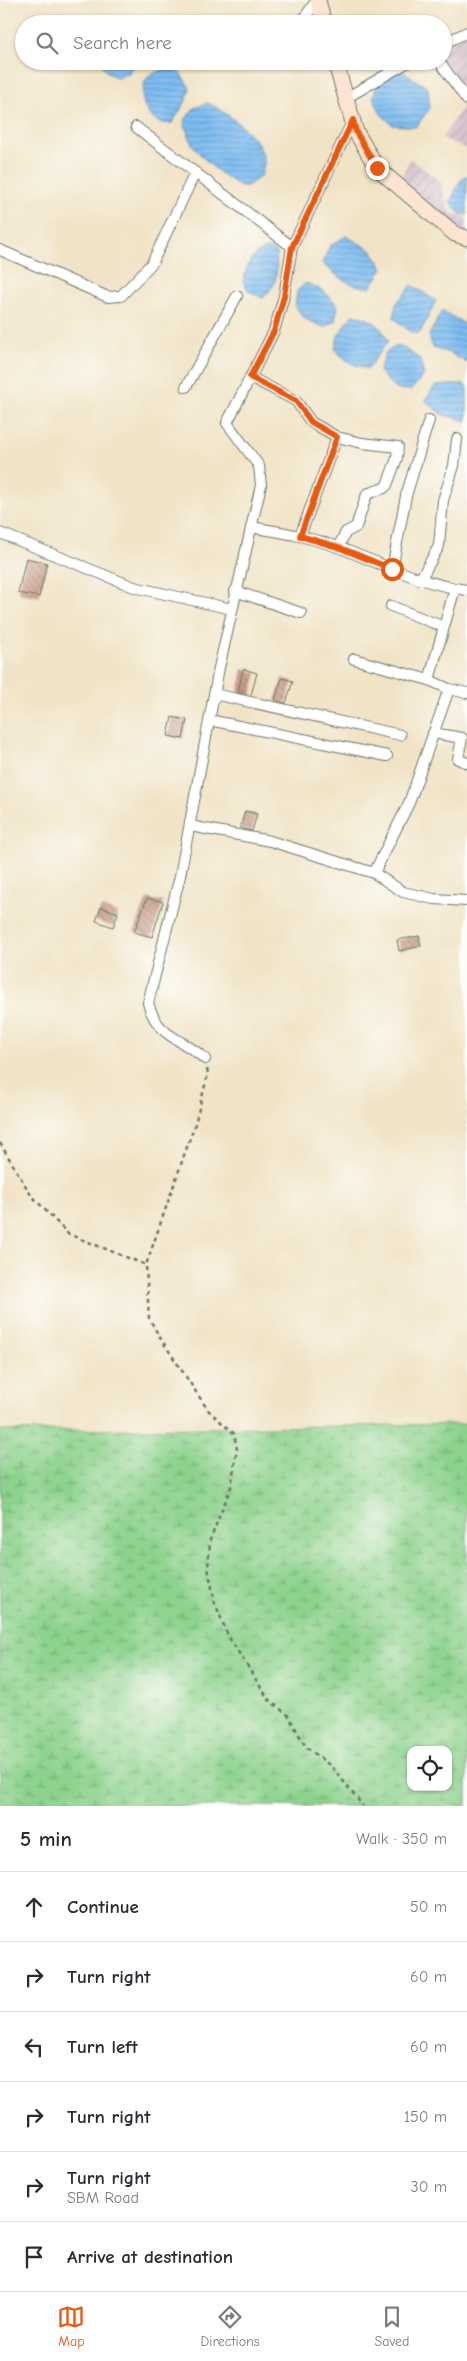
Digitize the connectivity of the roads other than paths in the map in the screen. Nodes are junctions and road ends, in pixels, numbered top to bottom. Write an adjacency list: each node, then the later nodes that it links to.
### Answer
1 (318, 0): 2 (street); 3 (street)
2 (307, 15)
3 (322, 15)
4 (467, 32): 5 (street)
5 (452, 40)
6 (338, 70): 9 (street)
7 (394, 70): 9 (street)
8 (445, 70): 10 (street)
9 (346, 98): 11 (street)
10 (467, 100)
11 (353, 120): 14 (street); 15 (street)
12 (136, 127): 13 (street)
13 (195, 173): 15 (street); 16 (street)
14 (467, 238)
15 (292, 247): 18 (street)
16 (0, 250)
17 (238, 296): 19 (street)
18 (250, 377): 21 (street); 23 (street)
19 (186, 387)
20 (429, 420): 27 (street)
21 (337, 437): 25 (street); 26 (street)
22 (457, 439): 28 (street)
23 (251, 527): 25 (street); 31 (street)
24 (0, 533): 33 (street)
25 (300, 536): 26 (street)
26 (338, 547): 27 (street)
27 (392, 569): 28 (street)
28 (420, 580): 29 (street)
29 (455, 588): 30 (street); 35 (street)
30 (467, 590)
31 (235, 591): 33 (street); 34 (street)
32 (391, 606): 35 (street)
33 (232, 609): 40 (street)
34 (301, 612)
35 (444, 627): 37 (street)
36 (354, 659): 37 (street)
37 (429, 680): 38 (street)
38 (449, 689): 39 (street); 42 (street)
39 (467, 693)
40 (214, 694): 41 (street); 43 (street)
41 (209, 720): 44 (street); 46 (street)
42 (433, 732): 45 (street); 47 (street)
43 (400, 735)
44 (387, 756)
45 (467, 764)
46 (190, 826): 47 (street); 49 (street)
47 (374, 872): 48 (street)
48 (467, 901)
49 (205, 1058)

